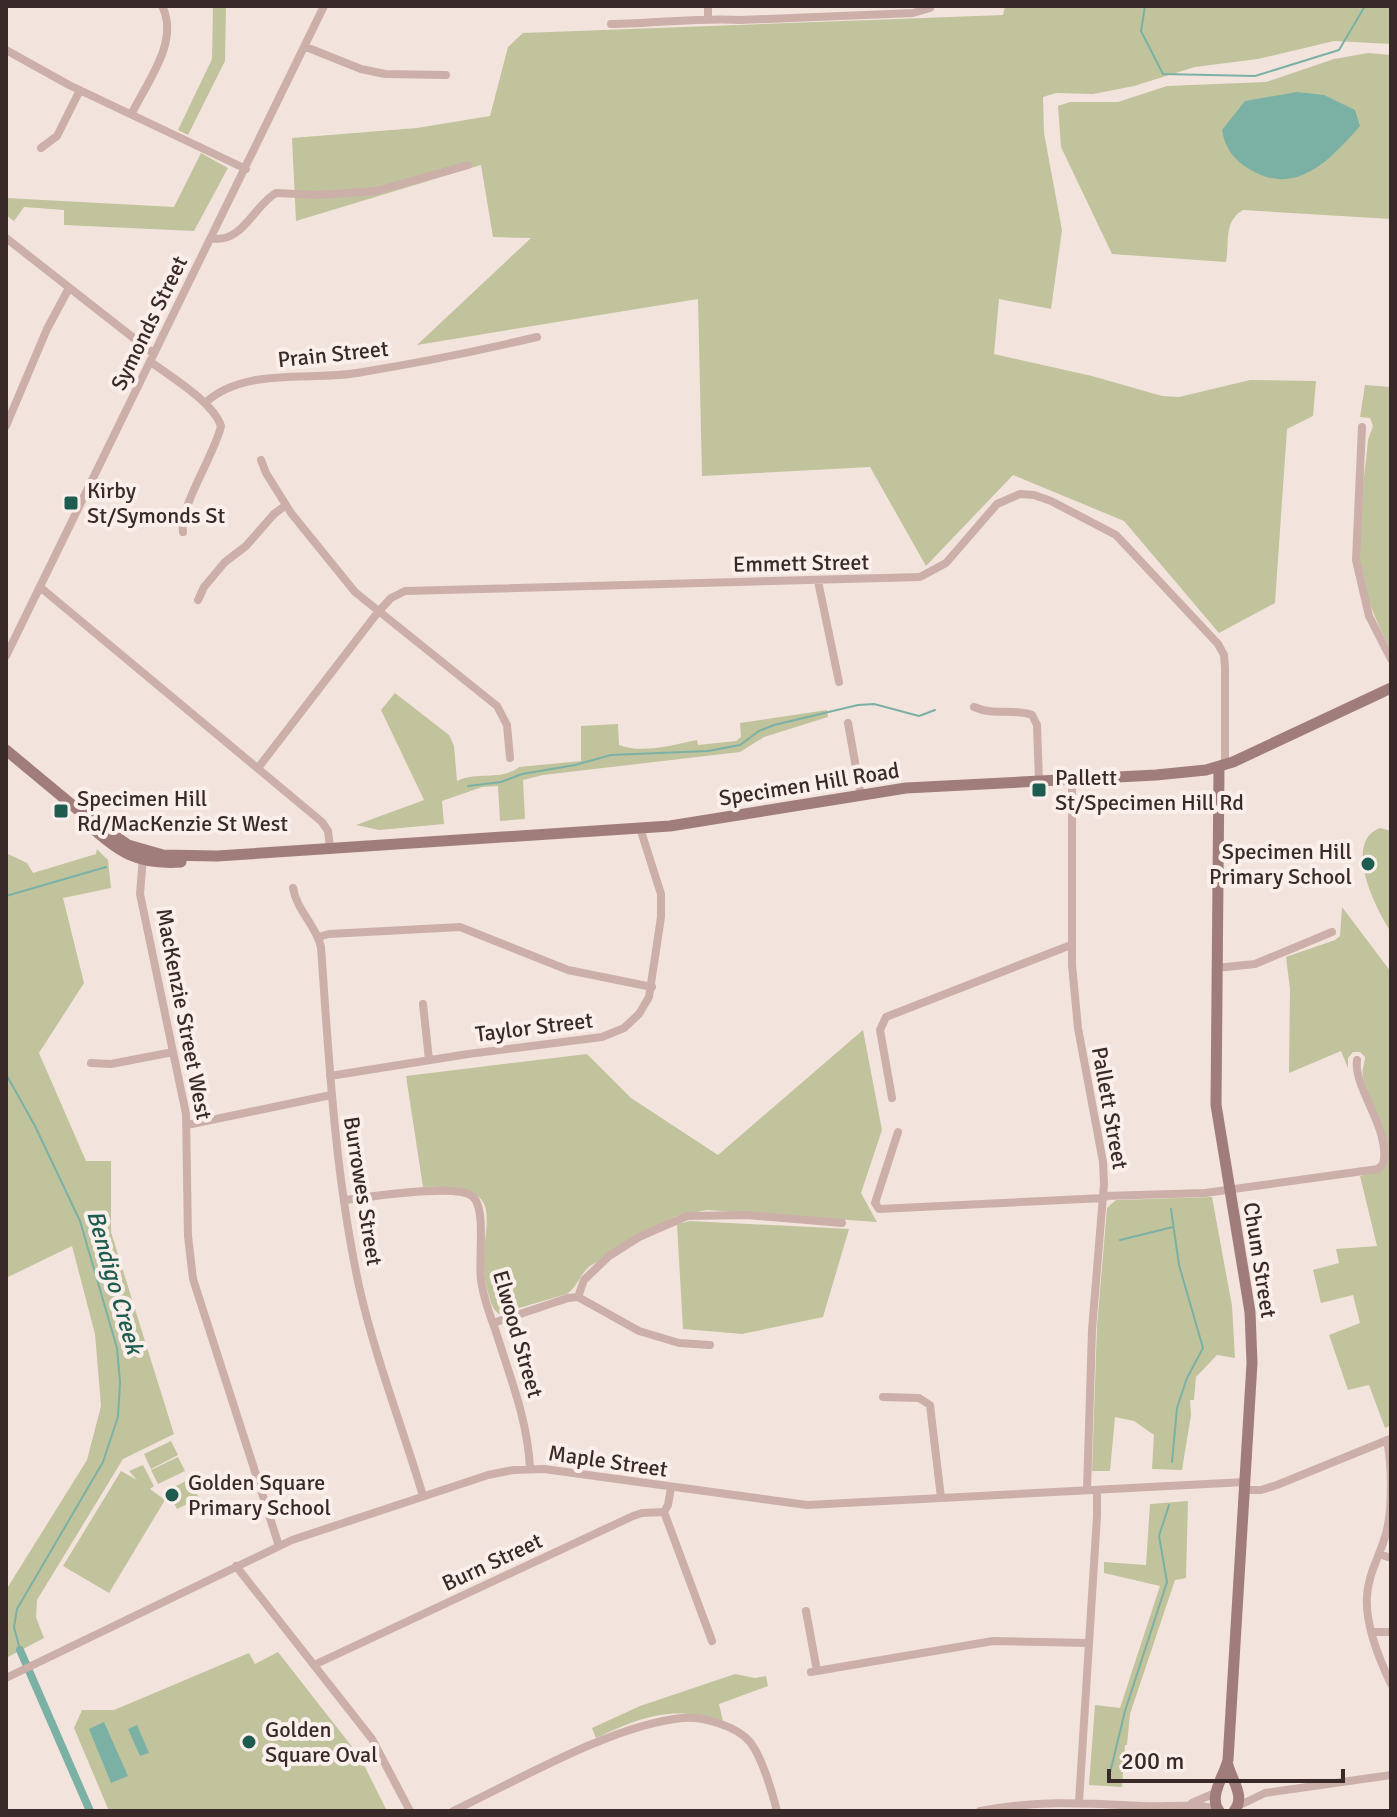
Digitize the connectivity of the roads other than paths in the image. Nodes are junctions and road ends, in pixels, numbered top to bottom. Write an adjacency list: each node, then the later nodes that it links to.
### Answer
1 (162, 6): 11 (street)
2 (324, 6): 7 (street, Symonds Street)
3 (708, 6): 5 (street)
4 (930, 8): 5 (street)
5 (708, 18): 6 (street)
6 (611, 24)
7 (306, 47): 9 (street); 14 (street, Symonds Street)
8 (6, 50): 10 (street)
9 (446, 75)
10 (80, 90): 11 (street); 12 (street)
11 (132, 113): 14 (street)
12 (41, 148)
13 (468, 165): 16 (street)
14 (246, 169): 16 (street, Symonds Street)
15 (6, 238): 17 (street)
16 (211, 238): 19 (street, Symonds Street)
17 (69, 288): 19 (street); 21 (street)
18 (537, 337): 20 (street, Prain Street)
19 (152, 358): 20 (street); 27 (street, Symonds Street)
20 (205, 403): 25 (street)
21 (6, 426)
22 (1362, 427): 31 (street)
23 (261, 460): 24 (street)
24 (286, 505): 28 (street); 29 (street)
25 (183, 532)
26 (818, 581): 29 (street, Emmett Street); 32 (street); 38 (street, Emmett Street)
27 (40, 587): 30 (street, Symonds Street); 39 (street)
28 (198, 600)
29 (378, 612): 37 (street); 39 (street, Emmett Street)
30 (6, 656)
31 (1391, 659)
32 (839, 682)
33 (1391, 688): 38 (main road, Specimen Hill Road)
34 (974, 707): 41 (street)
35 (848, 723): 42 (street)
36 (6, 750): 45 (main road)
37 (510, 758)
38 (1222, 766): 40 (main road, Specimen Hill Road); 50 (main road, Chum Street)
39 (258, 768): 44 (street)
40 (1072, 779): 41 (main road, Specimen Hill Road); 49 (street, Pallett Street)
41 (1039, 781): 42 (main road, Specimen Hill Road)
42 (861, 796): 43 (main road, Specimen Hill Road)
43 (640, 828): 44 (main road, Specimen Hill Road); 51 (street, Taylor Street)
44 (330, 848): 45 (main road, Specimen Hill Road)
45 (143, 856): 53 (street, MacKenzie Street West)
46 (293, 888): 48 (street, Burrowes Street)
47 (1332, 932): 50 (street)
48 (318, 937): 51 (street); 57 (street, Burrowes Street)
49 (1071, 945): 59 (street); 63 (street, Pallett Street)
50 (1216, 968): 62 (main road, Chum Street)
51 (652, 987): 54 (street, Taylor Street)
52 (423, 1004): 54 (street)
53 (173, 1052): 56 (street); 60 (street, MacKenzie Street West)
54 (429, 1060): 57 (street, Taylor Street)
55 (1357, 1060): 62 (street)
56 (91, 1063)
57 (330, 1076): 58 (street, Burrowes Street)
58 (331, 1095): 60 (street); 64 (street, Burrowes Street)
59 (892, 1098)
60 (187, 1125): 78 (street, MacKenzie Street West)
61 (898, 1132): 63 (street)
62 (1229, 1190): 63 (street); 72 (main road, Chum Street)
63 (1104, 1197): 74 (street, Pallett Street)
64 (345, 1200): 67 (street, Elwood Street); 75 (street, Burrowes Street)
65 (842, 1223): 66 (street)
66 (578, 1297): 67 (street); 68 (street)
67 (493, 1323): 71 (street, Elwood Street)
68 (710, 1345)
69 (883, 1397): 76 (street)
70 (1389, 1439): 72 (street, Maple Street); 79 (street)
71 (530, 1469): 73 (street, Maple Street); 75 (street, Maple Street)
72 (1245, 1486): 74 (street, Maple Street); 90 (main road, Chum Street)
73 (671, 1488): 76 (street, Maple Street); 77 (street)
74 (1092, 1490): 76 (street, Maple Street); 86 (street, Pallett Street)
75 (423, 1496): 78 (street, Maple Street)
76 (941, 1498)
77 (664, 1512): 85 (street); 87 (street, Burn Street)
78 (279, 1546): 81 (street, Maple Street)
79 (1379, 1554): 80 (street); 83 (street)
80 (1391, 1558)
81 (236, 1566): 87 (street); 88 (street, Maple Street)
82 (806, 1611): 86 (street)
83 (1373, 1632): 84 (street); 89 (street)
84 (1391, 1632)
85 (715, 1637)
86 (1089, 1643): 95 (street, Pallett Street)
87 (314, 1665): 100 (street)
88 (6, 1678)
89 (1391, 1684)
90 (1228, 1760): 92 (main road, Chum Street); 93 (main road, Chum Street)
91 (1391, 1775): 94 (street)
92 (1236, 1789): 93 (main road); 94 (street); 98 (main road, Chum Street)
93 (1216, 1792): 96 (street); 99 (main road)
94 (1265, 1793): 98 (street)
95 (1079, 1802): 96 (street); 97 (street)
96 (1187, 1805): 99 (street)
97 (1055, 1806): 103 (street)
98 (1236, 1809)
99 (1218, 1810)
100 (408, 1811)
101 (453, 1811): 102 (street)
102 (777, 1811)
103 (980, 1811)

